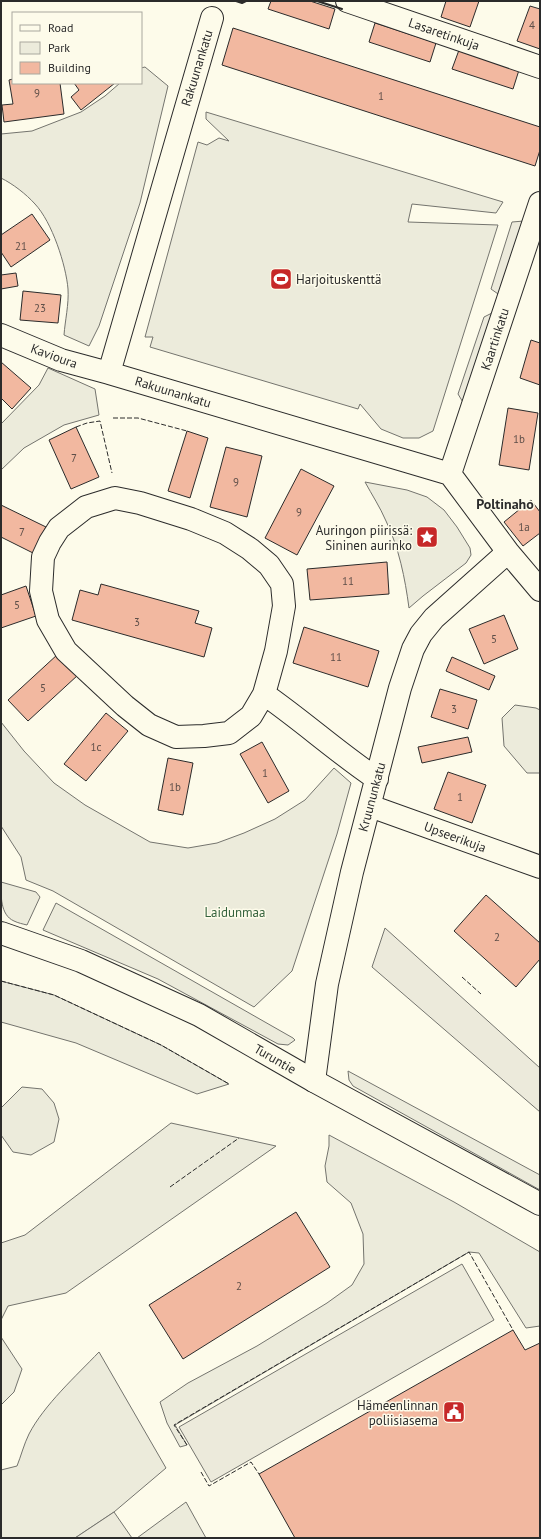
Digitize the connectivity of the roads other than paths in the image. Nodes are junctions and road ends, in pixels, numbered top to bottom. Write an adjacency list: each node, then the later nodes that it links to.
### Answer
1 (347, 1): 3 (street, Lasaretinkuja)
2 (212, 18): 6 (street, Rakuunankatu)
3 (540, 67)
4 (540, 204): 7 (street, Kaartinkatu)
5 (1, 335): 6 (street, Kavioura)
6 (109, 373): 7 (street, Rakuunankatu)
7 (450, 474): 8 (street)
8 (508, 552): 9 (street); 11 (street, Kruununkatu)
9 (540, 590)
10 (264, 694): 10 (street); 11 (street)
11 (377, 779): 12 (street, Kruununkatu)
12 (370, 806): 13 (street, Upseerikuja); 15 (street, Kruununkatu)
13 (540, 867)
14 (1, 933): 15 (street, Turuntie)
15 (314, 1081): 16 (street, Turuntie)
16 (540, 1204)

